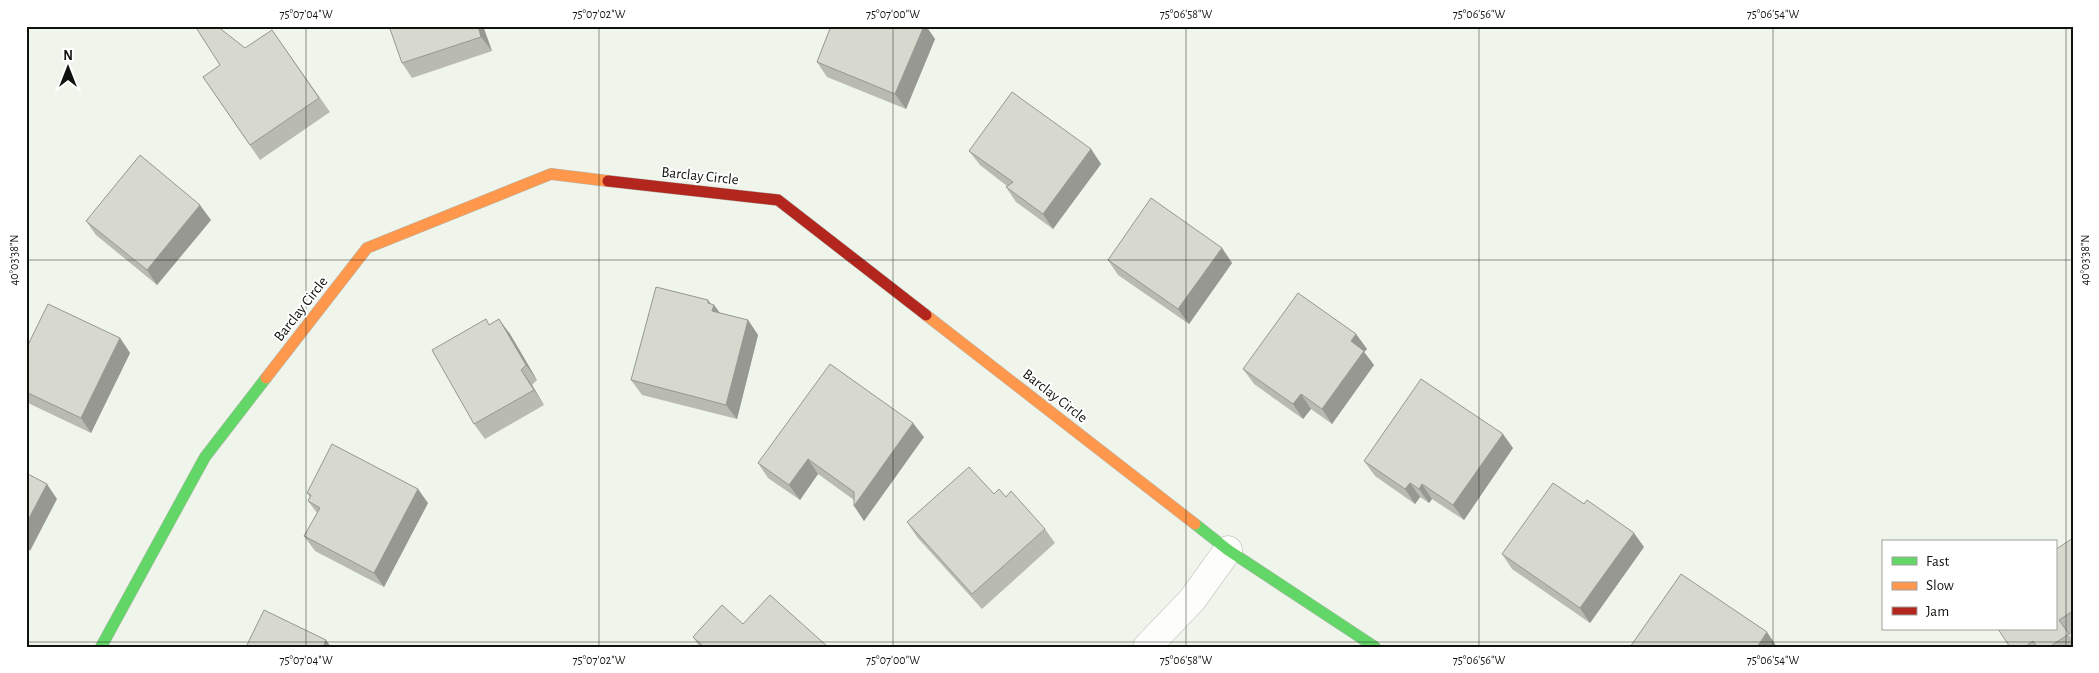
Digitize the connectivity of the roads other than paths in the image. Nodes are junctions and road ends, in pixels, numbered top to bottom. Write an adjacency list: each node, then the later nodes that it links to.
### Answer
1 (1228, 550): 2 (street, Barclay Circle); 3 (street); 4 (street, Barclay Circle)
2 (101, 647)
3 (1147, 647)
4 (1376, 647)

